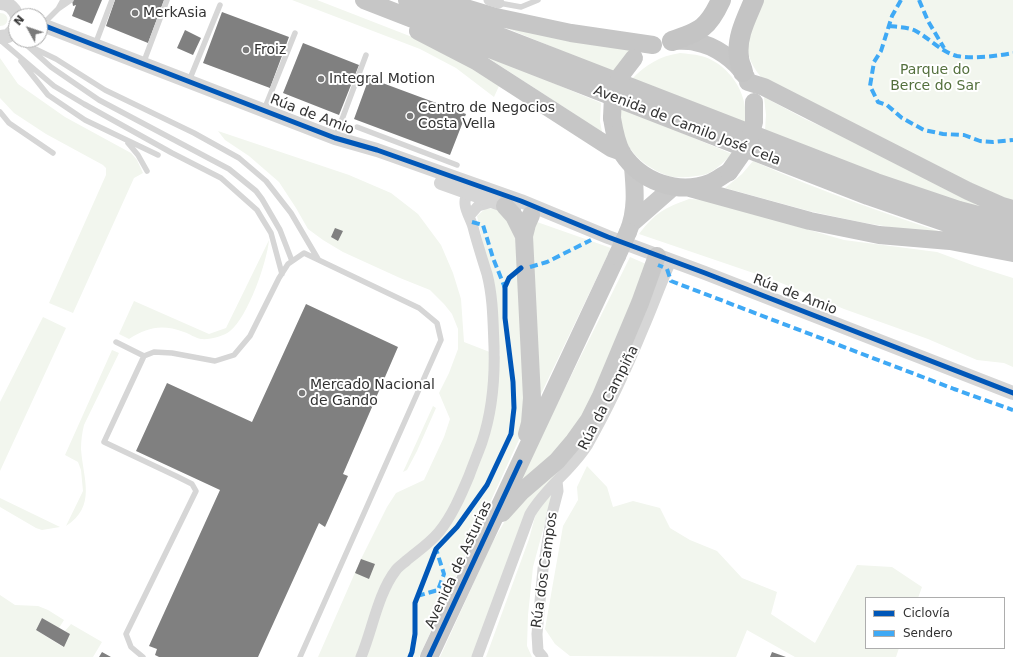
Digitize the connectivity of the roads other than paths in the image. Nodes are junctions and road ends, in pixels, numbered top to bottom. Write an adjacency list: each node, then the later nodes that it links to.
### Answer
1 (62, 0): 17 (lane)
2 (71, 0): 17 (lane)
3 (112, 0): 22 (lane)
4 (167, 0): 28 (lane)
5 (364, 0): 13 (highway, Avenida de Camilo José Cela)
6 (439, 0): 21 (highway)
7 (523, 0): 15 (lane)
8 (538, 0): 15 (lane)
9 (721, 0): 21 (highway)
10 (754, 0): 29 (highway)
11 (496, 1): 15 (lane)
12 (0, 3): 16 (street)
13 (414, 4): 36 (highway); 50 (highway, Avenida de Camilo José Cela); 54 (highway, Avenida de Camilo José Cela)
14 (220, 5): 30 (lane)
15 (520, 7)
16 (14, 8)
17 (58, 9): 18 (lane)
18 (48, 21)
19 (48, 29): 22 (street, Rúa de Amio)
20 (295, 33): 31 (lane)
21 (663, 43): 29 (highway); 36 (highway, bridge)
22 (95, 45): 28 (street, Rúa de Amio)
23 (13, 48): 26 (lane)
24 (29, 48): 58 (lane)
25 (37, 48): 57 (lane)
26 (13, 52): 35 (lane); 59 (lane)
27 (366, 54): 34 (lane)
28 (143, 64): 30 (street, Rúa de Amio)
29 (746, 77): 43 (highway, bridge); 46 (highway)
30 (189, 82): 31 (street, Rúa de Amio)
31 (264, 110): 34 (street, Rúa de Amio)
32 (0, 112): 37 (lane)
33 (357, 127): 39 (lane)
34 (340, 140): 41 (street, Rúa de Amio); 44 (street, Rúa de Amio)
35 (126, 141): 38 (lane); 42 (lane)
36 (622, 152): 40 (highway)
37 (53, 153)
38 (158, 156)
39 (457, 165)
40 (633, 166): 43 (highway); 51 (main road)
41 (428, 168): 44 (street, Rúa de Amio); 45 (street, Rúa de Amio)
42 (147, 171)
43 (681, 187): 51 (main road); 55 (highway)
44 (467, 199): 45 (street, Rúa de Amio); 48 (street)
45 (502, 202): 47 (street, Rúa de Amio); 48 (street); 49 (street, Rúa de Amio); 52 (main road)
46 (1013, 210)
47 (531, 215): 49 (street, Rúa de Amio); 52 (main road); 53 (street, Rúa de Amio)
48 (472, 218): 68 (street)
49 (568, 220): 53 (street, Rúa de Amio)
50 (1013, 224)
51 (630, 227): 63 (main road, Avenida de Asturias, bridge)
52 (524, 236): 63 (main road)
53 (608, 237): 56 (street, Rúa de Amio)
54 (1013, 240)
55 (1013, 253)
56 (664, 258): 62 (street, Rúa de Amio); 64 (street, Rúa da Campiña); 65 (main road)
57 (318, 260): 58 (lane); 67 (lane)
58 (292, 261): 59 (lane)
59 (282, 274): 61 (lane)
60 (116, 342): 61 (lane)
61 (144, 356): 66 (lane)
62 (1013, 392)
63 (520, 462): 65 (main road, Avenida de Asturias)
64 (557, 481): 70 (street, Rúa da Campiña); 71 (street, Rúa dos Campos)
65 (492, 523): 69 (main road, Avenida de Asturias)
66 (143, 657)
67 (300, 657)
68 (360, 657)
69 (429, 657)
70 (477, 657)
71 (543, 657)

